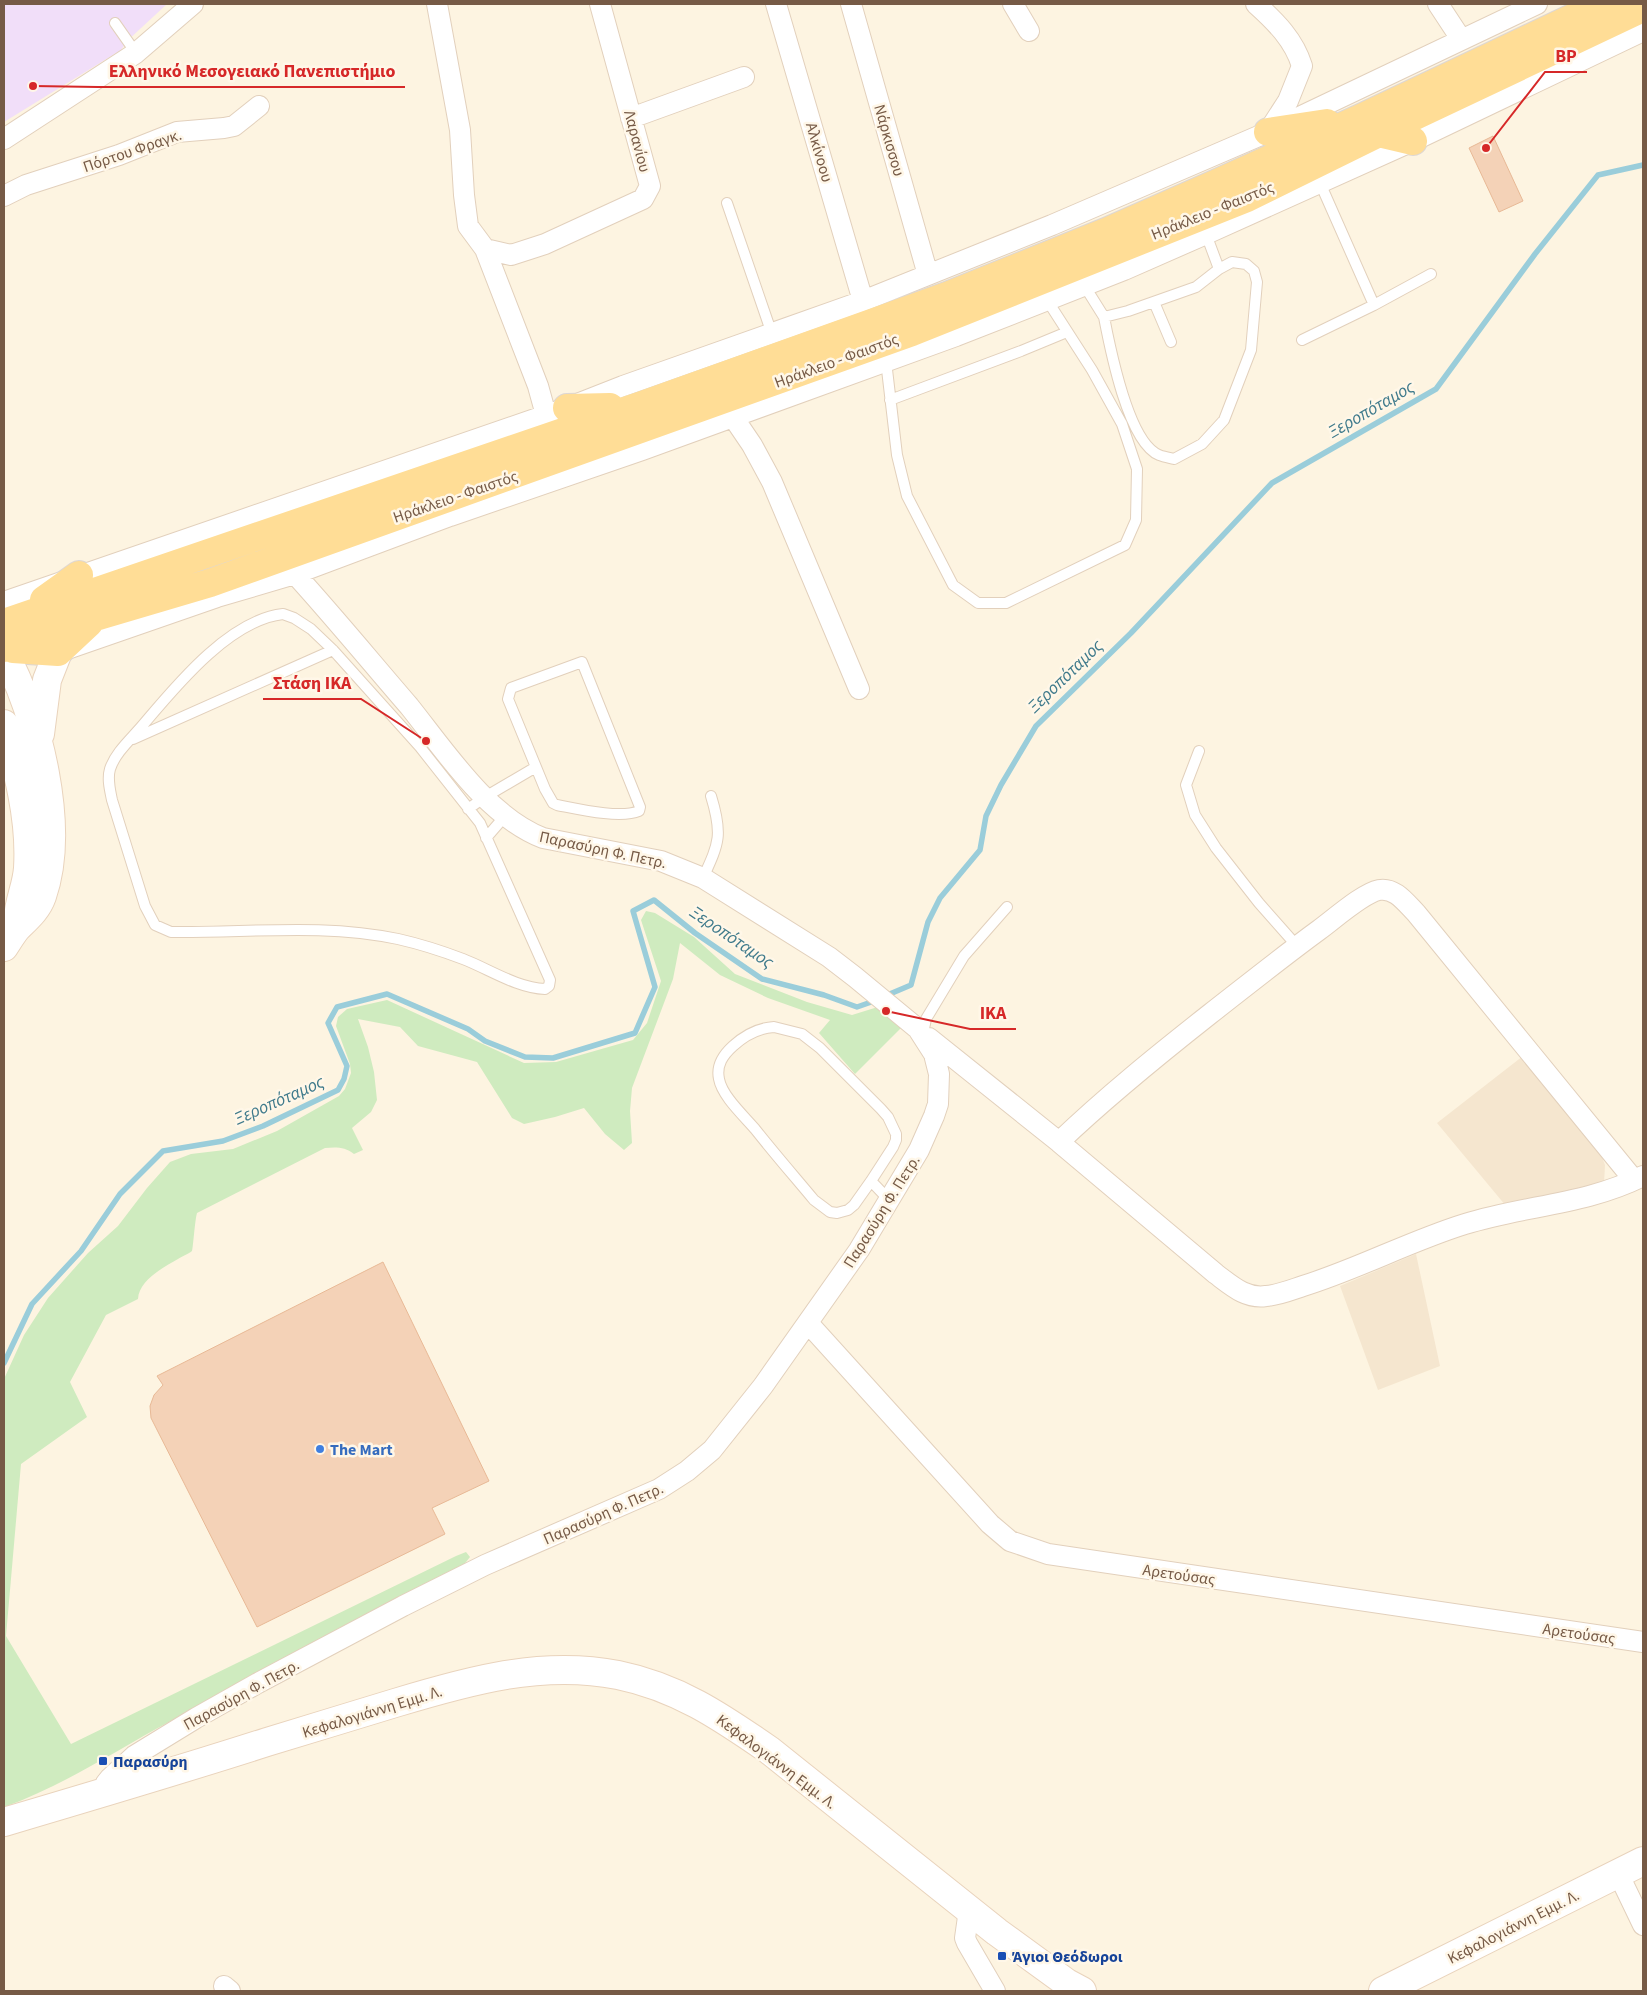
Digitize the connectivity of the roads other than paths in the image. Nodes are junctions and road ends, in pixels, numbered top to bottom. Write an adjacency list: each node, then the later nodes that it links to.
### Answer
1 (193, 4): 16 (street)
2 (437, 4): 29 (street)
3 (600, 4): 19 (street, Λαρανίου)
4 (776, 4): 35 (street, Αλκίνοου)
5 (851, 4): 32 (street, Νάρκισσου)
6 (1013, 4): 13 (street)
7 (1256, 4): 21 (street)
8 (1438, 4): 15 (street)
9 (1537, 4): 15 (street)
10 (1602, 4): 20 (main road, Ηράκλειο - Φαιστός)
11 (1643, 8): 20 (main road, Ηράκλειο - Φαιστός)
12 (115, 23): 16 (lane)
13 (1029, 30)
14 (1643, 31): 23 (street)
15 (1461, 39): 21 (street)
16 (136, 53): 22 (street)
17 (744, 77): 19 (street)
18 (259, 106): 25 (street, Πόρτου Φραγκ.)
19 (631, 118): 29 (street, Λαρανίου)
20 (1370, 126): 21 (main road); 23 (main road); 24 (main road, Ηράκλειο - Φαιστός); 45 (main road, Ηράκλειο - Φαιστός)
21 (1268, 132): 32 (street)
22 (4, 139)
23 (1413, 141): 24 (street)
24 (1318, 174): 27 (main road); 37 (lane); 49 (main road, Ηράκλειο - Φαιστός)
25 (4, 196)
26 (727, 203): 40 (lane)
27 (1251, 214): 28 (street)
28 (1206, 234): 30 (lane); 33 (street)
29 (485, 249): 46 (street)
30 (1219, 268): 36 (lane); 38 (lane)
31 (1431, 274): 37 (lane)
32 (928, 275): 35 (street)
33 (1084, 285): 34 (street); 38 (lane)
34 (1047, 300): 39 (lane); 43 (street)
35 (863, 301): 40 (street)
36 (1154, 302): 38 (lane); 42 (lane)
37 (1374, 304): 41 (lane)
38 (1104, 317)
39 (1067, 332): 44 (lane); 44 (lane)
40 (772, 334): 46 (street)
41 (1302, 340)
42 (1171, 342)
43 (886, 361): 44 (lane); 47 (street)
44 (890, 400)
45 (642, 405): 46 (main road); 52 (main road, Ηράκλειο - Φαιστός)
46 (556, 411): 51 (street)
47 (733, 417): 48 (street); 57 (street)
48 (450, 516): 49 (main road); 50 (street)
49 (396, 517): 53 (main road, Ηράκλειο - Φαιστός)
50 (295, 574): 55 (street); 66 (street, Παρασύρη Φ. Πετρ.)
51 (79, 575): 52 (main road)
52 (10, 614)
53 (95, 616): 55 (main road); 56 (main road, Ηράκλειο - Φαιστός)
54 (333, 650): 59 (lane); 59 (lane); 67 (lane)
55 (58, 652): 56 (main road); 61 (main road)
56 (5, 658): 61 (main road)
57 (859, 689)
58 (4, 724): 64 (main road)
59 (130, 740): 69 (lane)
60 (4, 745): 64 (main road)
61 (39, 746): 72 (main road)
62 (1199, 751): 73 (lane)
63 (536, 767): 63 (lane); 66 (lane)
64 (17, 770): 72 (main road)
65 (711, 796): 70 (lane)
66 (485, 797): 67 (lane); 68 (street, Παρασύρη Φ. Πετρ.)
67 (468, 809): 69 (lane)
68 (505, 816): 69 (lane); 70 (street, Παρασύρη Φ. Πετρ.)
69 (486, 838)
70 (703, 878): 74 (street, Παρασύρη Φ. Πετρ.)
71 (1007, 907): 74 (lane)
72 (10, 938)
73 (1297, 946): 75 (street); 76 (street)
74 (920, 1031): 75 (street); 78 (street, Παρασύρη Φ. Πετρ.)
75 (1059, 1142): 76 (street)
76 (1639, 1178)
77 (871, 1182): 77 (lane); 78 (lane)
78 (891, 1202): 79 (street, Παρασύρη Φ. Πετρ.)
79 (808, 1323): 80 (street, Αρετούσας); 81 (street, Παρασύρη Φ. Πετρ.)
80 (1643, 1642)
81 (106, 1791): 82 (main road, Κεφαλογιάννη Εμμ. Λ.); 85 (main road, Κεφαλογιάννη Εμμ. Λ.)
82 (4, 1822)
83 (1643, 1861): 84 (main road, Κεφαλογιάννη Εμμ. Λ.)
84 (1618, 1874): 86 (street); 89 (main road, Κεφαλογιάννη Εμμ. Λ.)
85 (969, 1910): 87 (street); 88 (main road, Κεφαλογιάννη Εμμ. Λ.)
86 (1643, 1925)
87 (995, 1991)
88 (1082, 1991)
89 (1383, 1991)

